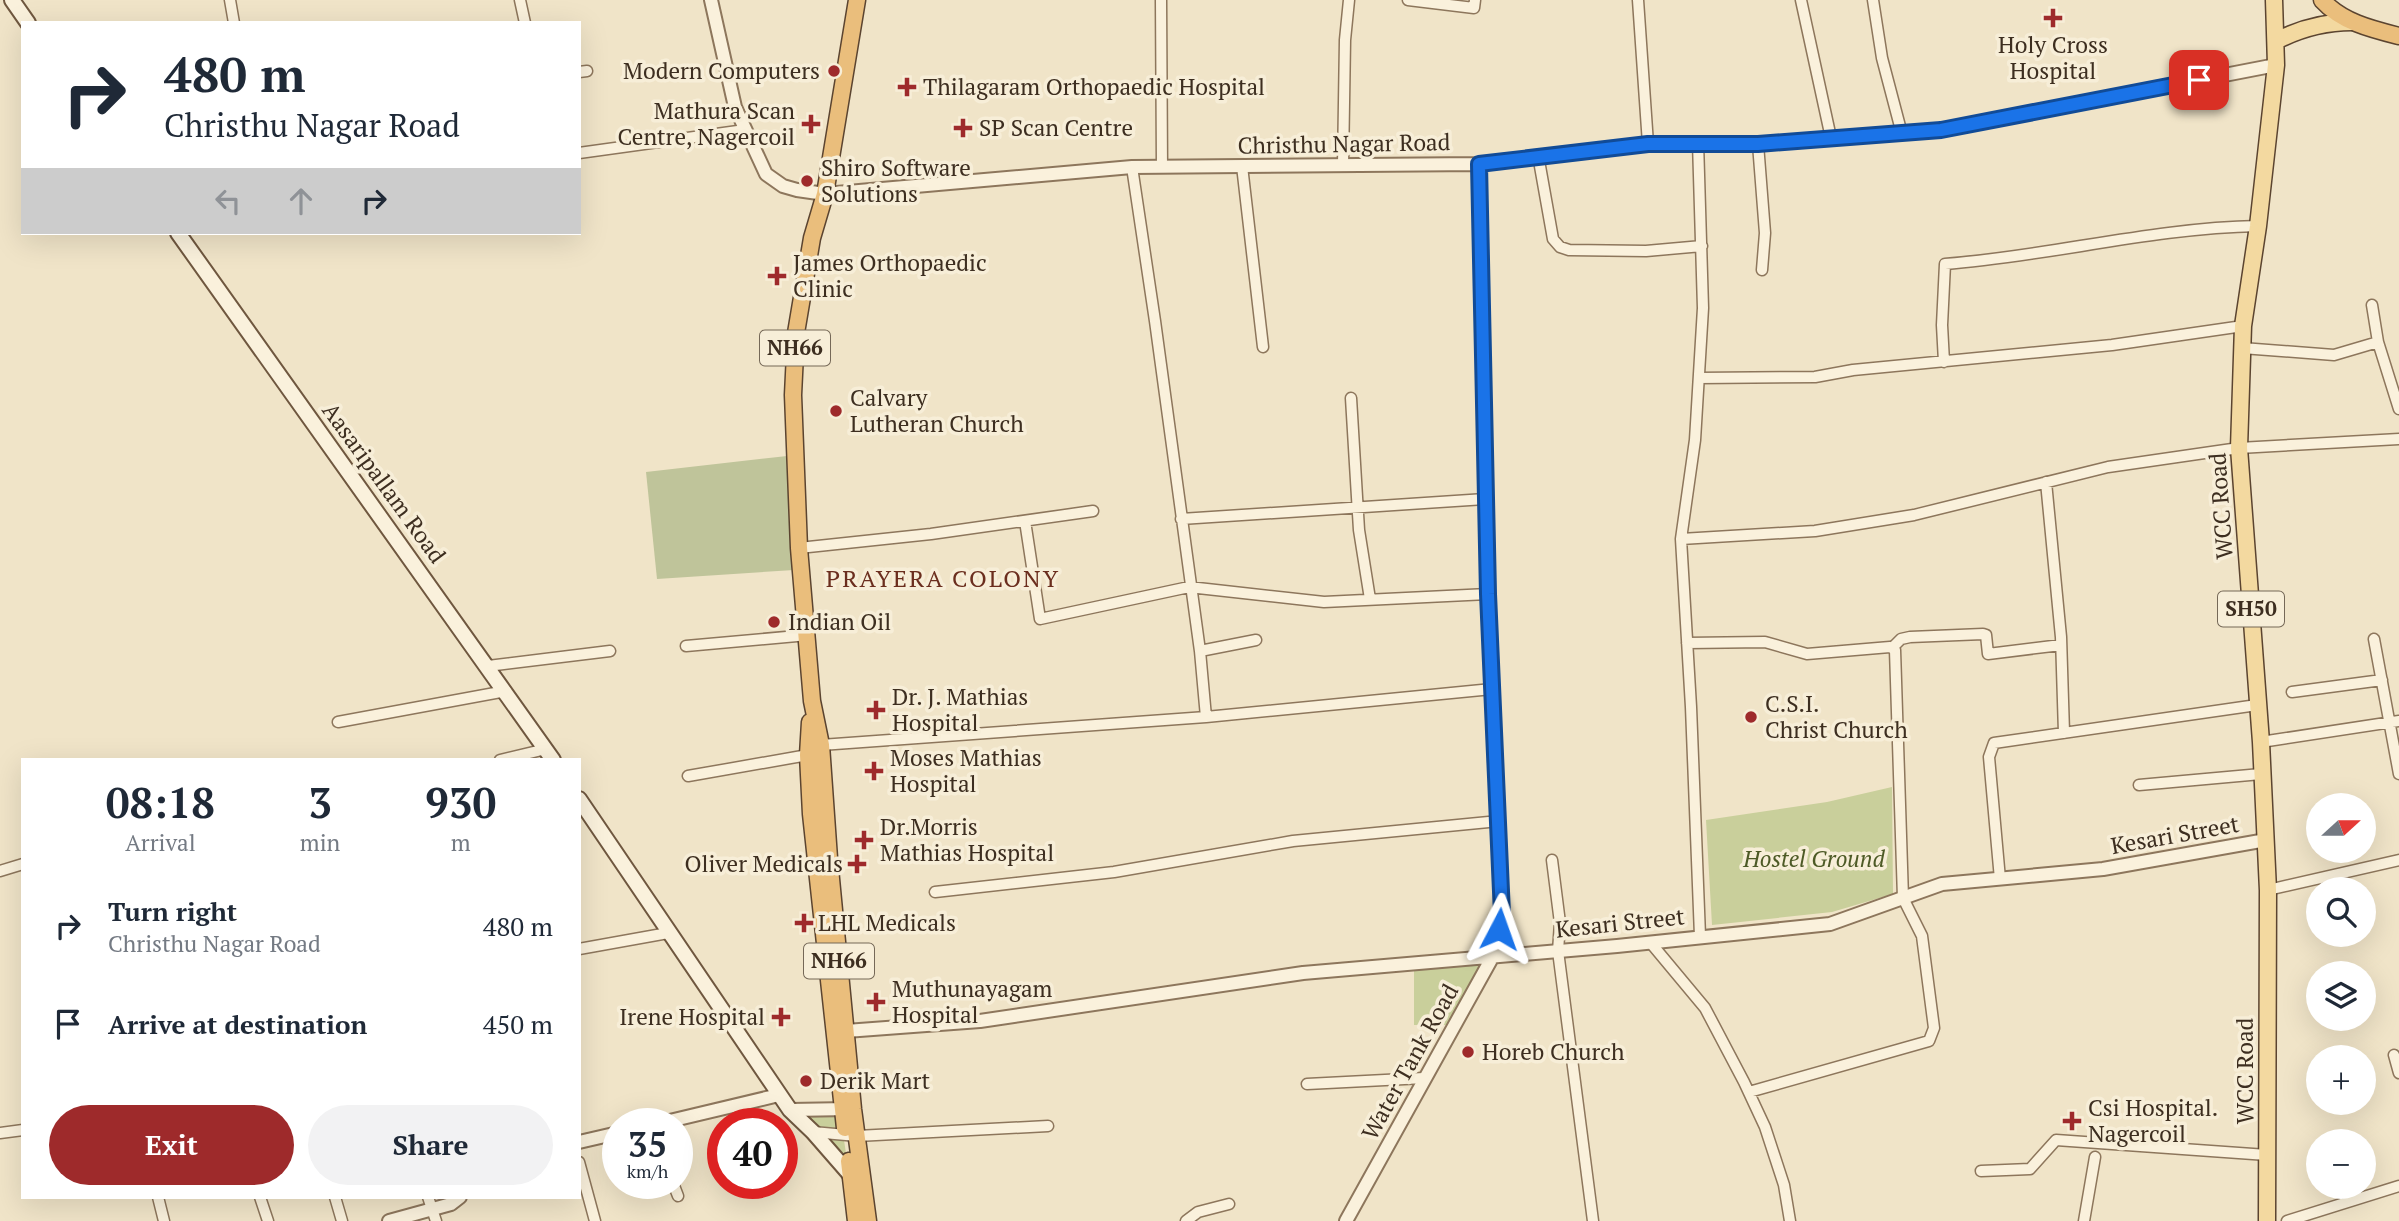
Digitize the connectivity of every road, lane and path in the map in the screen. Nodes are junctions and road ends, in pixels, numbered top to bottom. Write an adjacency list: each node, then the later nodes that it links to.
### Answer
1 (12, 0): 15 (main road)
2 (230, 0): 16 (street)
3 (520, 0): 17 (street)
4 (711, 0): 22 (street, Christhu Nagar Road)
5 (857, 0): 35 (highway, NH66)
6 (1161, 0): 34 (street)
7 (1349, 0): 31 (street)
8 (1408, 0): 9 (street)
9 (1475, 0)
10 (1638, 0): 26 (street)
11 (1801, 0): 24 (street)
12 (1872, 0): 23 (street)
13 (2274, 0): 20 (main road, WCC Road / SH50)
14 (2322, 0): 18 (highway)
15 (27, 21)
16 (234, 21)
17 (525, 21)
18 (2352, 22): 19 (highway); 20 (main road)
19 (2399, 36)
20 (2276, 41): 21 (main road, WCC Road / SH50)
21 (2276, 65): 23 (street, Christhu Nagar Road); 36 (main road, WCC Road / SH50)
22 (745, 130): 28 (street); 35 (street, Christhu Nagar Road)
23 (1902, 134): 24 (street, Christhu Nagar Road)
24 (1831, 138): 27 (street, Christhu Nagar Road)
25 (1698, 142): 26 (street, Christhu Nagar Road); 27 (street, Christhu Nagar Road); 38 (street)
26 (1648, 144): 29 (street, Christhu Nagar Road)
27 (1758, 144): 39 (street)
28 (581, 153)
29 (1538, 155): 30 (street, Christhu Nagar Road); 38 (street)
30 (1479, 164): 31 (street, Christhu Nagar Road); 52 (street, Water Tank Road)
31 (1343, 165): 32 (street, Christhu Nagar Road)
32 (1242, 166): 34 (street, Christhu Nagar Road); 43 (street)
33 (1132, 167): 34 (street, Christhu Nagar Road); 35 (street, Christhu Nagar Road); 55 (street)
34 (1162, 167)
35 (825, 194): 58 (highway, NH66)
36 (2258, 226): 41 (main road, WCC Road / SH50); 45 (street)
37 (179, 235): 71 (main road, Aasaripallam Road)
38 (1702, 246): 46 (street)
39 (1762, 270)
40 (2372, 305): 42 (street)
41 (2243, 326): 44 (main road, WCC Road / SH50); 45 (street)
42 (2378, 342): 44 (street); 48 (street)
43 (1263, 347)
44 (2242, 348): 50 (main road, WCC Road / SH50)
45 (1944, 362): 46 (street)
46 (1699, 378): 57 (street)
47 (1351, 398): 53 (street)
48 (2399, 409)
49 (2399, 439): 50 (street)
50 (2239, 448): 51 (street); 76 (main road, WCC Road / SH50)
51 (2046, 482): 57 (street); 66 (street)
52 (1485, 499): 53 (street); 60 (street, Water Tank Road)
53 (1358, 507): 55 (street); 61 (street)
54 (1093, 511): 56 (street)
55 (1181, 519): 59 (street)
56 (1024, 522): 58 (street); 59 (street)
57 (1681, 539): 65 (street)
58 (799, 548): 62 (highway, NH66)
59 (1189, 587): 61 (street); 70 (street)
60 (1488, 594): 61 (street); 73 (street, Water Tank Road)
61 (1370, 599)
62 (808, 635): 67 (street); 82 (highway, NH66)
63 (2374, 639): 72 (street)
64 (1256, 640): 70 (street)
65 (1687, 643): 68 (street); 101 (street)
66 (2061, 645): 68 (street); 80 (street)
67 (686, 646)
68 (1893, 648): 99 (street)
69 (610, 651): 71 (street)
70 (1200, 651): 77 (street)
71 (488, 666): 74 (main road, Aasaripallam Road)
72 (2382, 680): 75 (street); 79 (street)
73 (1492, 689): 77 (street); 90 (street, Water Tank Road)
74 (506, 691): 78 (street); 83 (main road, Aasaripallam Road)
75 (2292, 692)
76 (2258, 705): 80 (street); 81 (main road, WCC Road / SH50)
77 (1206, 716): 82 (street)
78 (338, 722)
79 (2394, 722): 81 (street); 86 (street)
80 (2064, 733): 96 (street)
81 (2261, 742): 85 (main road, WCC Road / SH50)
82 (814, 750): 87 (street); 106 (highway, NH66); 115 (highway, NH66)
83 (550, 754): 84 (street)
84 (517, 758)
85 (2262, 774): 88 (street); 91 (main road, WCC Road / SH50)
86 (2399, 774)
87 (688, 776)
88 (2139, 785)
89 (581, 802): 100 (main road)
90 (1499, 821): 98 (street); 105 (street, Water Tank Road)
91 (2266, 840): 96 (street, Kesari Street); 97 (main road, WCC Road / SH50)
92 (1552, 860): 104 (street)
93 (2399, 860): 97 (street)
94 (21, 865): 95 (street)
95 (0, 871)
96 (2000, 879): 99 (street, Kesari Street)
97 (2268, 890): 125 (main road, WCC Road / SH50)
98 (935, 892)
99 (1903, 898): 101 (street, Kesari Street); 111 (street)
100 (668, 933): 103 (street); 112 (main road)
101 (1700, 936): 102 (street, Kesari Street)
102 (1650, 942): 104 (street, Kesari Street); 111 (street)
103 (581, 948)
104 (1558, 951): 105 (street, Kesari Street); 147 (street)
105 (1493, 956): 106 (street, Kesari Street); 109 (street, Water Tank Road)
106 (846, 1031): 115 (highway, NH66)
107 (2394, 1055): 108 (street)
108 (2399, 1073)
109 (1424, 1078): 110 (street); 146 (street, Water Tank Road)
110 (1307, 1084)
111 (1749, 1092): 148 (street)
112 (779, 1095): 113 (main road); 116 (street)
113 (789, 1108)
114 (798, 1110): 115 (street)
115 (848, 1110): 122 (highway, NH66)
116 (693, 1115)
117 (798, 1118): 120 (main road)
118 (1048, 1126): 122 (street)
119 (21, 1130): 121 (street)
120 (813, 1132): 122 (street); 129 (main road)
121 (0, 1133)
122 (851, 1135): 129 (highway, NH66)
123 (602, 1137): 124 (street)
124 (581, 1142)
125 (2267, 1155): 128 (street); 150 (main road, WCC Road / SH50)
126 (2095, 1157): 149 (street)
127 (581, 1170): 142 (street)
128 (1981, 1171)
129 (857, 1179): 143 (highway, NH66); 144 (highway, NH66)
130 (2399, 1186): 151 (street)
131 (158, 1199): 138 (street)
132 (261, 1199): 139 (street)
133 (336, 1199): 140 (street)
134 (429, 1199): 137 (street)
135 (458, 1199): 137 (street)
136 (1228, 1204): 145 (street)
137 (435, 1216): 141 (street)
138 (164, 1221)
139 (268, 1221)
140 (342, 1221)
141 (390, 1221)
142 (594, 1221)
143 (856, 1221)
144 (868, 1221)
145 (1186, 1221)
146 (1346, 1221)
147 (1593, 1221)
148 (1790, 1221)
149 (2084, 1221)
150 (2267, 1221)
151 (2287, 1221)

